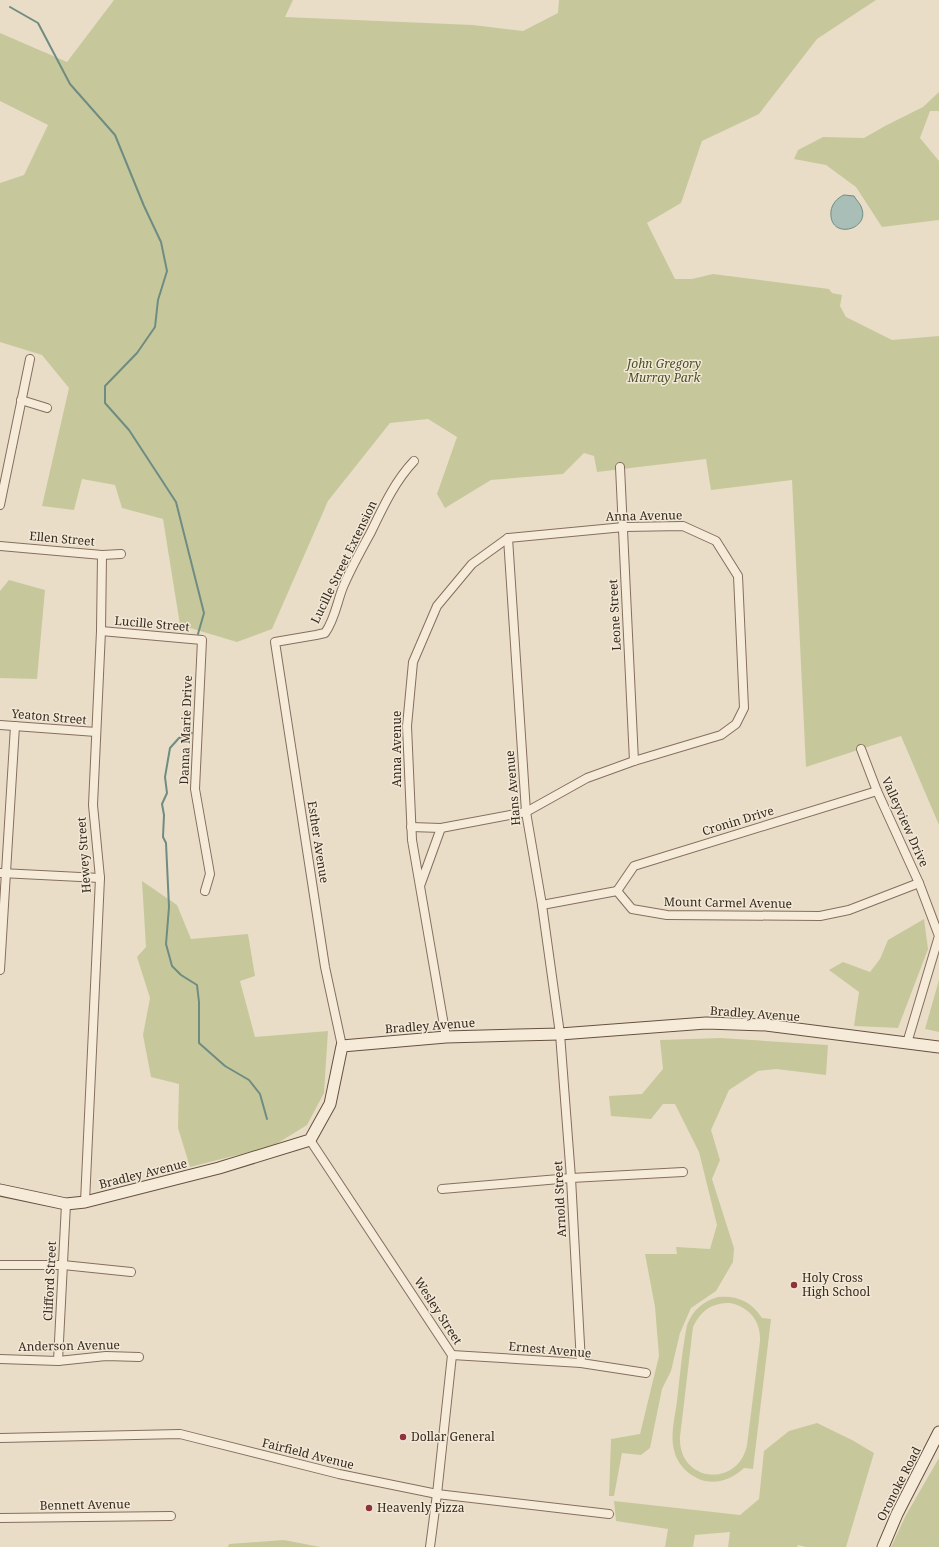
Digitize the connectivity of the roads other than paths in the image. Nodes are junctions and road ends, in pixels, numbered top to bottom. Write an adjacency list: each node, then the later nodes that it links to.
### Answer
1 (30, 359): 2 (street)
2 (21, 400): 3 (street); 6 (street)
3 (47, 408)
4 (414, 461): 14 (street, Lucille Street Extension)
5 (620, 467): 7 (street, Leone Street)
6 (0, 505)
7 (624, 527): 8 (street, Anna Avenue); 19 (street, Leone Street); 19 (street, Anna Avenue)
8 (508, 538): 21 (street, Hans Avenue); 22 (street, Anna Avenue)
9 (0, 546): 11 (street, Ellen Street)
10 (121, 554): 11 (street, Ellen Street)
11 (102, 555): 12 (street, Hewey Street)
12 (101, 631): 13 (street, Lucille Street); 17 (street, Hewey Street)
13 (202, 640): 28 (street, Danna Marie Drive)
14 (275, 642): 35 (street, Esther Avenue)
15 (0, 725): 16 (street, Yeaton Street)
16 (15, 726): 17 (street, Yeaton Street); 24 (street)
17 (96, 732): 25 (street, Hewey Street)
18 (861, 749): 20 (street, Valleyview Drive)
19 (634, 761): 21 (street, Anna Avenue)
20 (877, 791): 26 (street, Valleyview Drive); 29 (street, Cronin Drive)
21 (526, 812): 23 (street, Anna Avenue); 30 (street, Hans Avenue)
22 (410, 827): 23 (street, Anna Avenue); 27 (street, Anna Avenue)
23 (442, 828): 27 (street)
24 (3, 873): 25 (street); 31 (street)
25 (100, 878): 42 (street, Hewey Street)
26 (919, 883): 29 (street, Mount Carmel Avenue); 34 (street, Valleyview Drive)
27 (420, 886): 33 (street, Anna Avenue)
28 (205, 891)
29 (617, 891): 30 (street)
30 (542, 905): 32 (street, Hans Avenue)
31 (0, 970)
32 (560, 1034): 33 (street, Bradley Avenue); 34 (street, Bradley Avenue); 39 (street, Arnold Street)
33 (446, 1037): 35 (street, Bradley Avenue)
34 (907, 1043): 36 (street, Bradley Avenue)
35 (342, 1046): 37 (street)
36 (939, 1047)
37 (310, 1140): 42 (street, Bradley Avenue); 47 (street, Wesley Street)
38 (683, 1172): 39 (street)
39 (571, 1178): 40 (street); 51 (street, Arnold Street)
40 (442, 1189)
41 (0, 1190): 43 (street, Bradley Avenue)
42 (85, 1202): 43 (street, Bradley Avenue)
43 (66, 1204): 45 (street, Clifford Street)
44 (0, 1265): 45 (street)
45 (63, 1265): 46 (street); 50 (street, Clifford Street)
46 (131, 1272)
47 (452, 1355): 51 (street, Ernest Avenue); 55 (street, Wesley Street)
48 (139, 1357): 50 (street, Anderson Avenue)
49 (0, 1359): 50 (street, Anderson Avenue)
50 (58, 1361)
51 (581, 1363): 52 (street, Ernest Avenue)
52 (646, 1374)
53 (939, 1432): 60 (street, Oronoke Road)
54 (0, 1438): 55 (street, Fairfield Avenue)
55 (437, 1494): 56 (street, Fairfield Avenue); 59 (street, Wesley Street)
56 (609, 1514)
57 (171, 1516): 58 (street, Bennett Avenue)
58 (0, 1518)
59 (430, 1547)
60 (883, 1547)

